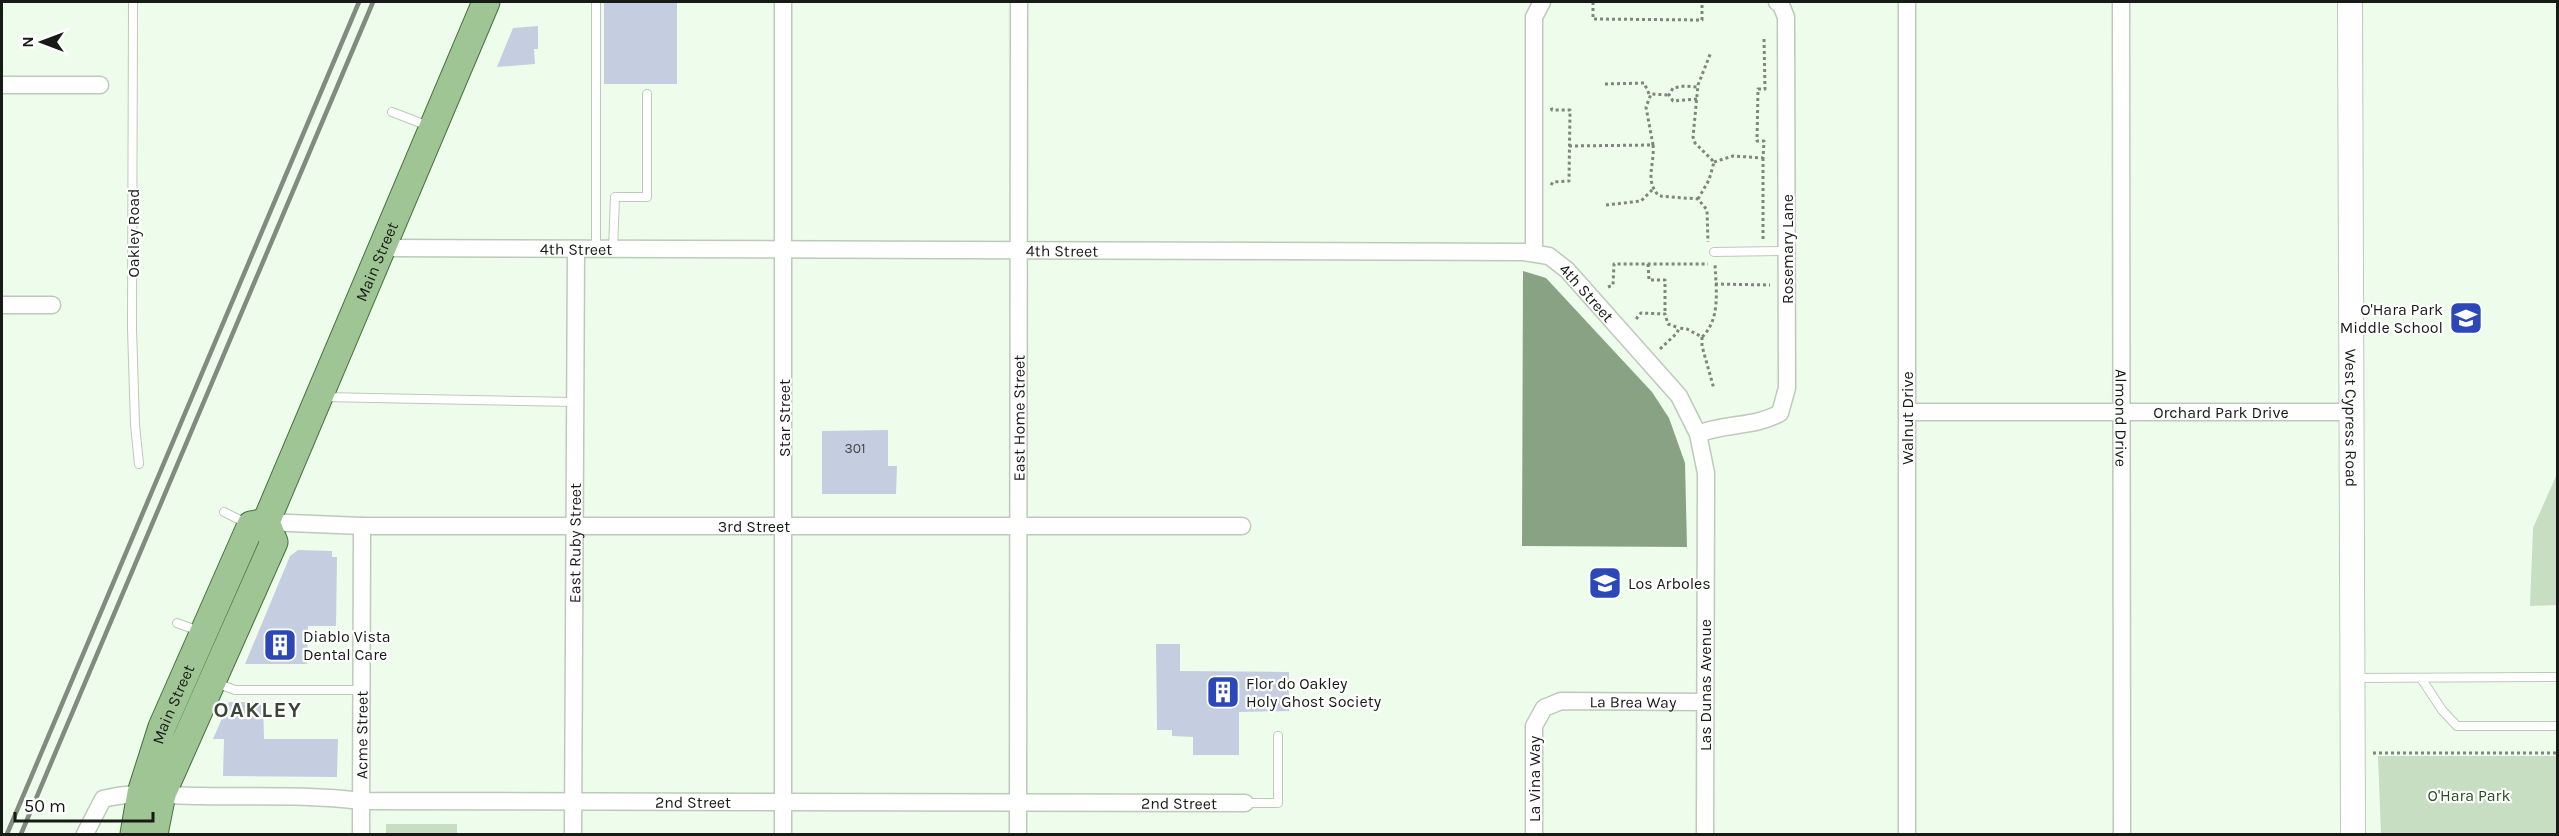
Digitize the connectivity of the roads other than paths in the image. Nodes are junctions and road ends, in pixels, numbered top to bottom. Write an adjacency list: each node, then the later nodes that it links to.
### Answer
1 (133, 2): 33 (lane, Oakley Road)
2 (486, 2): 15 (main road, Main Street)
3 (596, 2): 20 (lane)
4 (783, 2): 17 (street, Star Street)
5 (1018, 2): 18 (street, East Home Street)
6 (1542, 2): 23 (street)
7 (1777, 2): 22 (street, Rosemary Lane)
8 (1907, 2): 29 (street, Walnut Drive)
9 (2121, 2): 30 (street, Almond Drive)
10 (2350, 2): 31 (street, West Cypress Road)
11 (2, 85): 12 (street)
12 (100, 85)
13 (646, 94): 20 (lane)
14 (392, 112): 15 (lane)
15 (433, 128): 16 (main road, Main Street)
16 (382, 248): 19 (street, 4th Street); 27 (main road, Main Street)
17 (784, 249): 18 (street, 4th Street); 20 (street, 4th Street); 36 (street, Star Street)
18 (1018, 249): 23 (street, 4th Street); 39 (street, East Home Street)
19 (576, 250): 20 (street, 4th Street); 28 (street, East Ruby Street)
20 (604, 250)
21 (1713, 250): 22 (lane)
22 (1787, 251): 32 (street, Rosemary Lane)
23 (1534, 252): 26 (street, 4th Street)
24 (2, 305): 25 (street)
25 (52, 305)
26 (1679, 396): 32 (street, Las Dunas Avenue)
27 (319, 397): 28 (lane); 35 (main road, Main Street)
28 (574, 402): 38 (street, East Ruby Street)
29 (1907, 412): 30 (street, Orchard Park Drive); 67 (street, Walnut Drive)
30 (2121, 412): 31 (street, Orchard Park Drive); 68 (street, Almond Drive)
31 (2353, 412): 44 (street, West Cypress Road)
32 (1698, 434): 49 (street, Las Dunas Avenue)
33 (139, 464)
34 (224, 513): 35 (lane)
35 (259, 524): 37 (street, 3rd Street); 42 (main road, Main Street); 46 (main road, Main Street)
36 (784, 525): 38 (street, 3rd Street); 39 (street, 3rd Street); 55 (street, Star Street)
37 (362, 526): 38 (street, 3rd Street); 47 (street, Acme Street)
38 (576, 526): 54 (street, East Ruby Street)
39 (1018, 526): 40 (street, 3rd Street); 57 (street, East Home Street)
40 (1242, 526)
41 (177, 622): 42 (lane)
42 (204, 634): 52 (main road, Main Street)
43 (2558, 677): 45 (lane)
44 (2354, 678): 45 (lane); 69 (street, West Cypress Road)
45 (2421, 678): 50 (lane)
46 (213, 682): 47 (lane); 52 (main road, Main Street)
47 (361, 690): 53 (street, Acme Street)
48 (1561, 701): 49 (street, La Brea Way); 65 (street, La Vina Way)
49 (1705, 702): 66 (street, Las Dunas Avenue)
50 (2558, 726)
51 (1278, 736): 56 (lane)
52 (152, 794): 53 (street, 2nd Street); 58 (street, 2nd Street); 59 (main road, Main Street); 60 (main road, Main Street)
53 (362, 801): 54 (street, 2nd Street); 61 (street, Acme Street)
54 (573, 801): 55 (street, 2nd Street); 62 (street, East Ruby Street)
55 (783, 802): 57 (street, 2nd Street); 63 (street, Star Street)
56 (1245, 802): 57 (street, 2nd Street)
57 (1018, 803): 64 (street, East Home Street)
58 (85, 834)
59 (134, 834)
60 (154, 834)
61 (361, 834)
62 (573, 834)
63 (783, 834)
64 (1018, 834)
65 (1534, 834)
66 (1705, 834)
67 (1907, 834)
68 (2122, 834)
69 (2353, 834)

